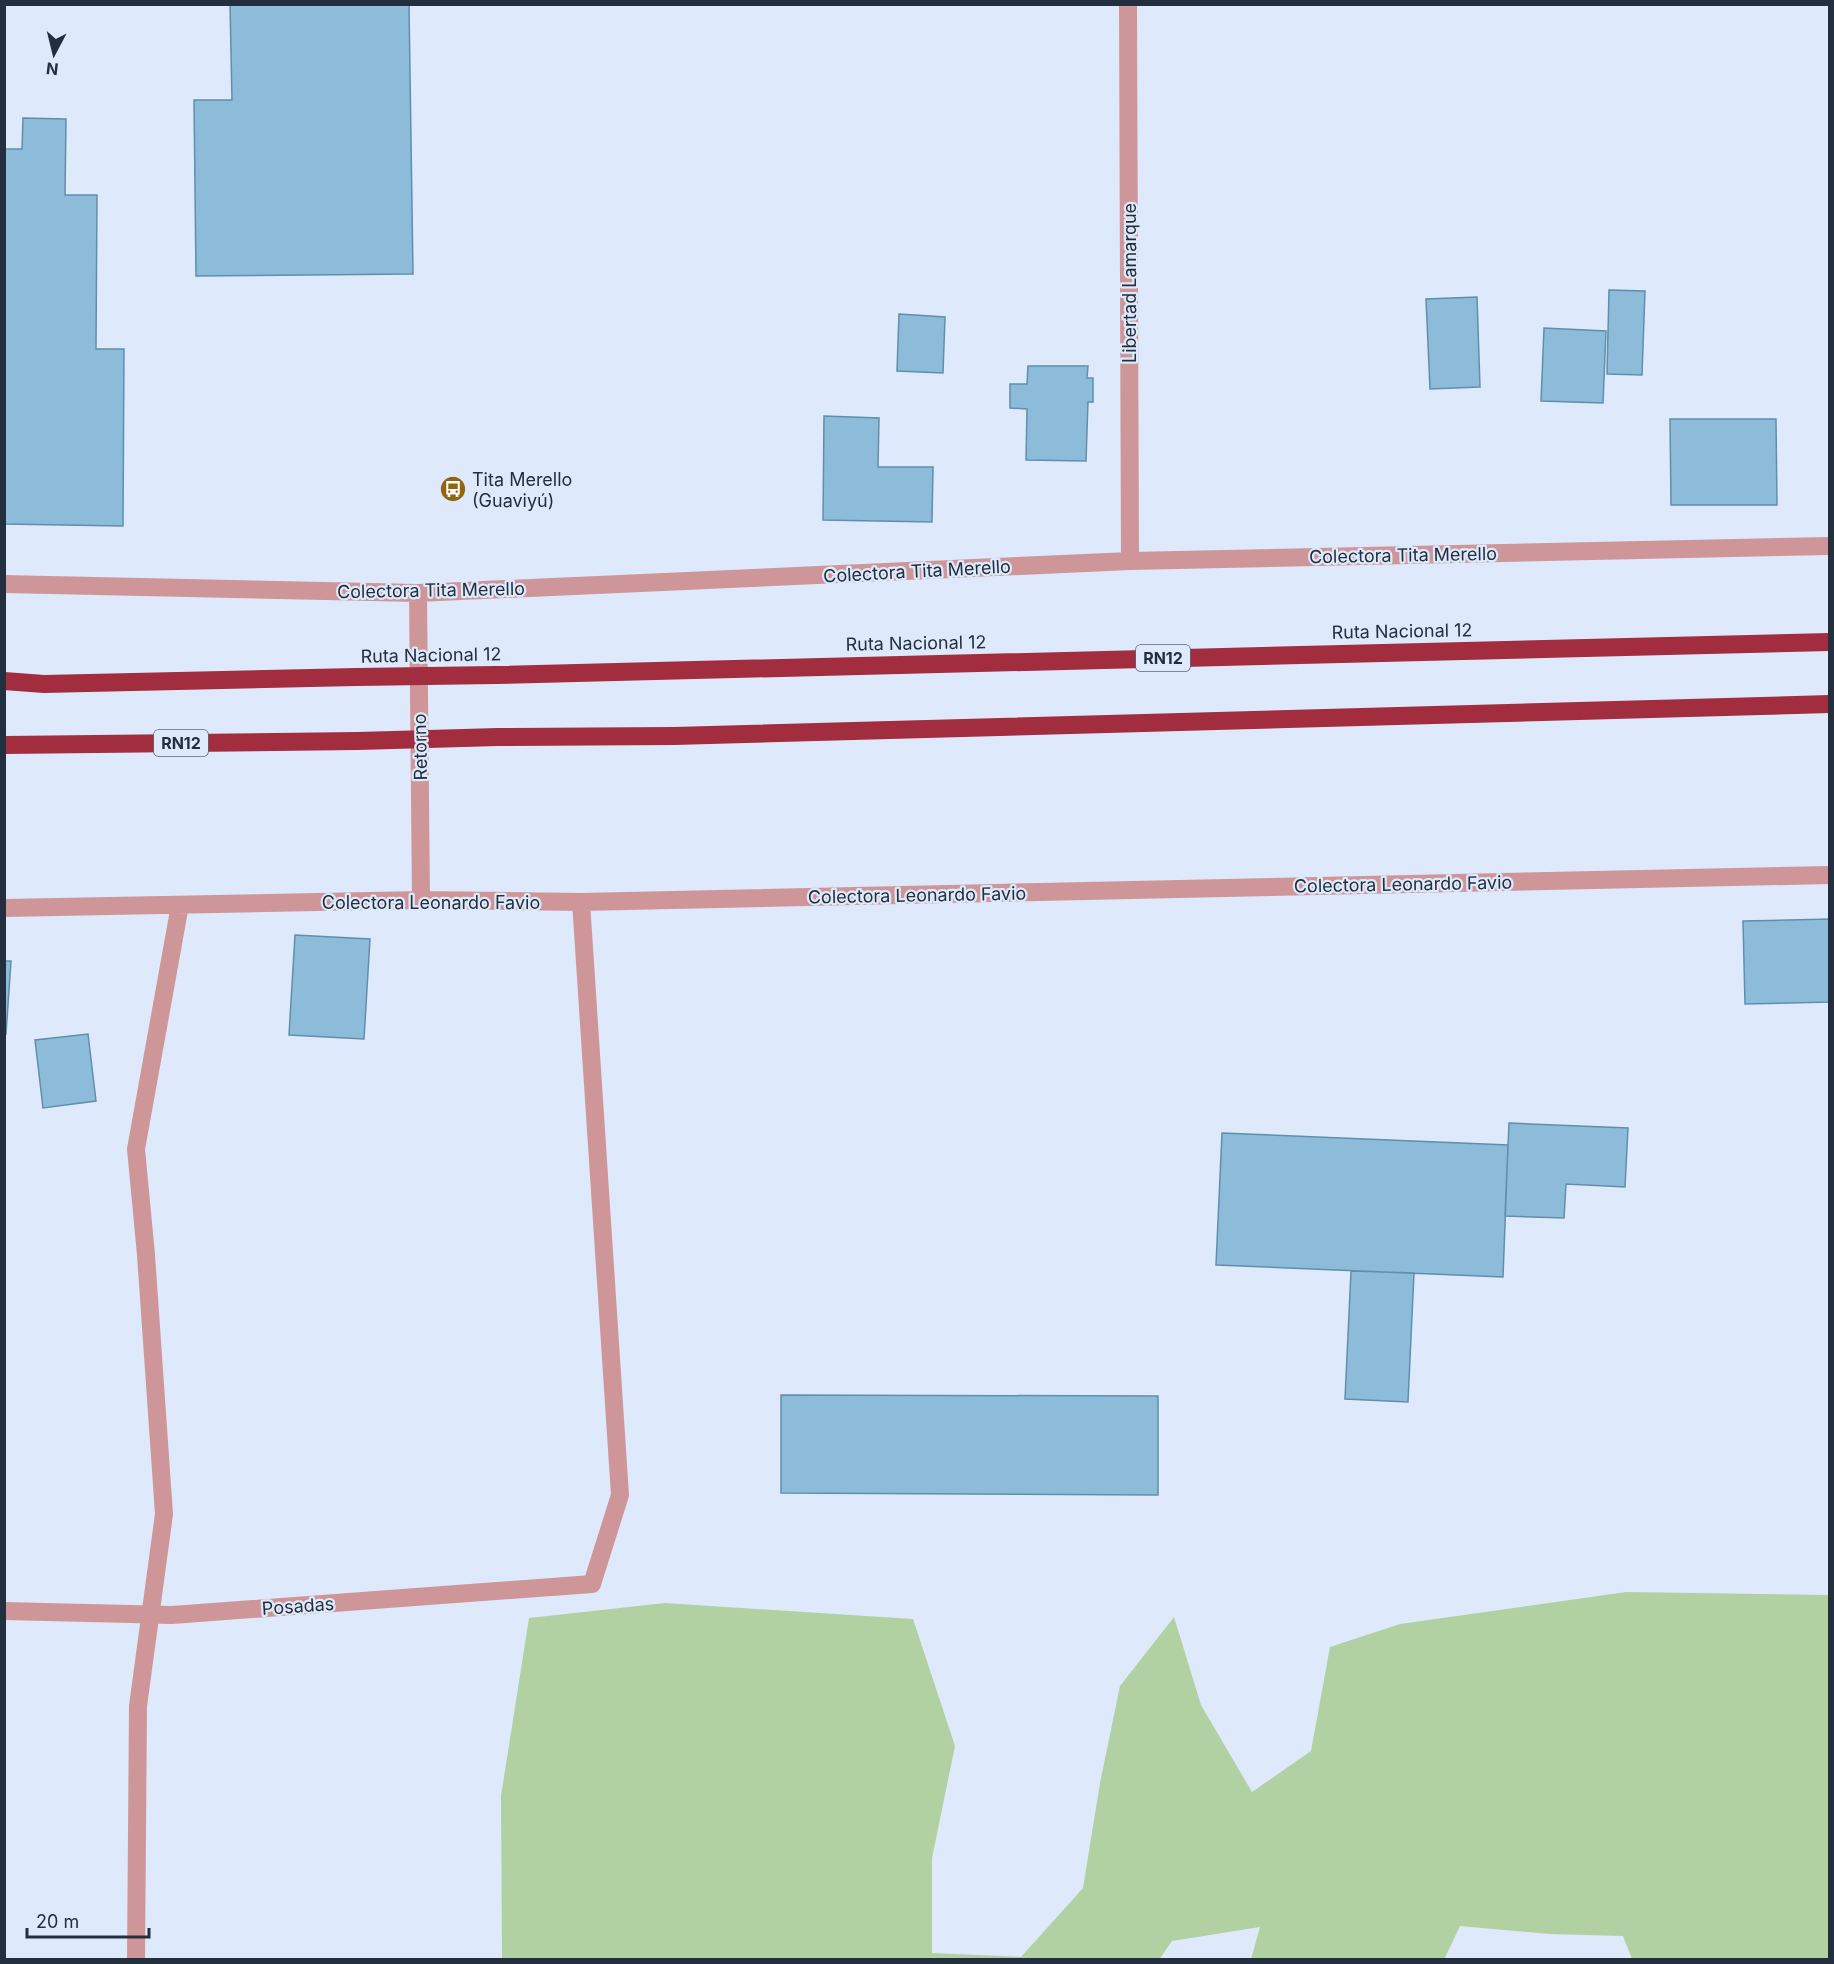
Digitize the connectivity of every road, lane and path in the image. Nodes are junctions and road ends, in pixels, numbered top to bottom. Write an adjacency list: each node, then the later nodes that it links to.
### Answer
1 (1128, 4): 3 (street, Libertad Lamarque)
2 (1830, 546): 3 (street, Colectora Tita Merello)
3 (1130, 561): 5 (street, Colectora Tita Merello)
4 (4, 584): 5 (street, Colectora Tita Merello)
5 (418, 593): 11 (street, Retorno)
6 (1830, 642): 7 (highway, Ruta Nacional 12 / RN12, bridge)
7 (4, 681)
8 (1830, 704): 9 (highway, RN12, bridge)
9 (4, 745)
10 (1830, 875): 12 (street, Colectora Leonardo Favio)
11 (421, 900): 12 (street, Colectora Leonardo Favio); 13 (street, Colectora Leonardo Favio)
12 (581, 902): 16 (street, Posadas)
13 (180, 905): 14 (street, Colectora Leonardo Favio); 16 (street)
14 (4, 908)
15 (4, 1611): 16 (street, Posadas)
16 (150, 1614): 17 (street)
17 (136, 1959)

